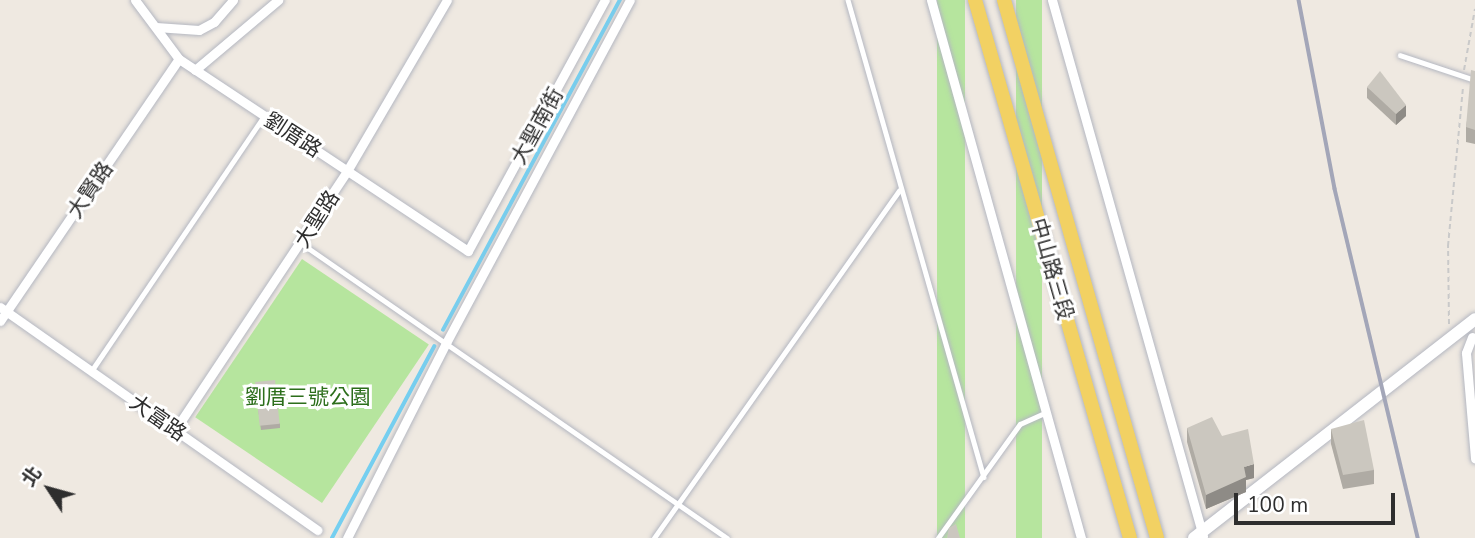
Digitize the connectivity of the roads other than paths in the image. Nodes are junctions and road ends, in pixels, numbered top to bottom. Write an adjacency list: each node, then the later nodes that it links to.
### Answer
1 (135, 0): 12 (street, 劉厝路)
2 (233, 0): 12 (street)
3 (278, 0): 15 (street)
4 (447, 0): 18 (street, 大聖路)
5 (605, 0): 21 (street, 大聖南街)
6 (630, 0): 27 (street)
7 (848, 0): 19 (lane)
8 (931, 0): 29 (street)
9 (975, 0): 41 (main road, 中山路三段)
10 (1004, 0): 42 (main road, 中山路三段)
11 (1052, 0): 35 (street)
12 (156, 27): 14 (street, 劉厝路)
13 (1400, 55): 16 (lane)
14 (179, 59): 15 (street, 劉厝路); 22 (street, 大賢路)
15 (195, 70): 17 (street, 劉厝路)
16 (1475, 80)
17 (264, 116): 18 (street, 劉厝路); 28 (lane)
18 (347, 171): 20 (street, 大聖路); 21 (street, 劉厝路)
19 (899, 191): 32 (lane); 33 (lane)
20 (301, 243): 27 (lane); 30 (street, 大聖路)
21 (468, 251)
22 (3, 309): 24 (street, 大賢路); 28 (street, 大富路)
23 (1475, 319): 25 (street)
24 (0, 321)
25 (1454, 332): 26 (lane); 35 (street)
26 (1474, 338): 31 (street)
27 (446, 343): 33 (lane); 36 (street)
28 (91, 371): 30 (street, 大富路)
29 (1045, 413): 32 (lane); 40 (street)
30 (175, 430): 34 (street, 大富路)
31 (1475, 459)
32 (984, 477): 39 (lane)
33 (678, 504): 37 (lane); 38 (lane)
34 (317, 530)
35 (1200, 537)
36 (347, 538)
37 (654, 538)
38 (727, 538)
39 (938, 538)
40 (1081, 538)
41 (1130, 538)
42 (1157, 538)

